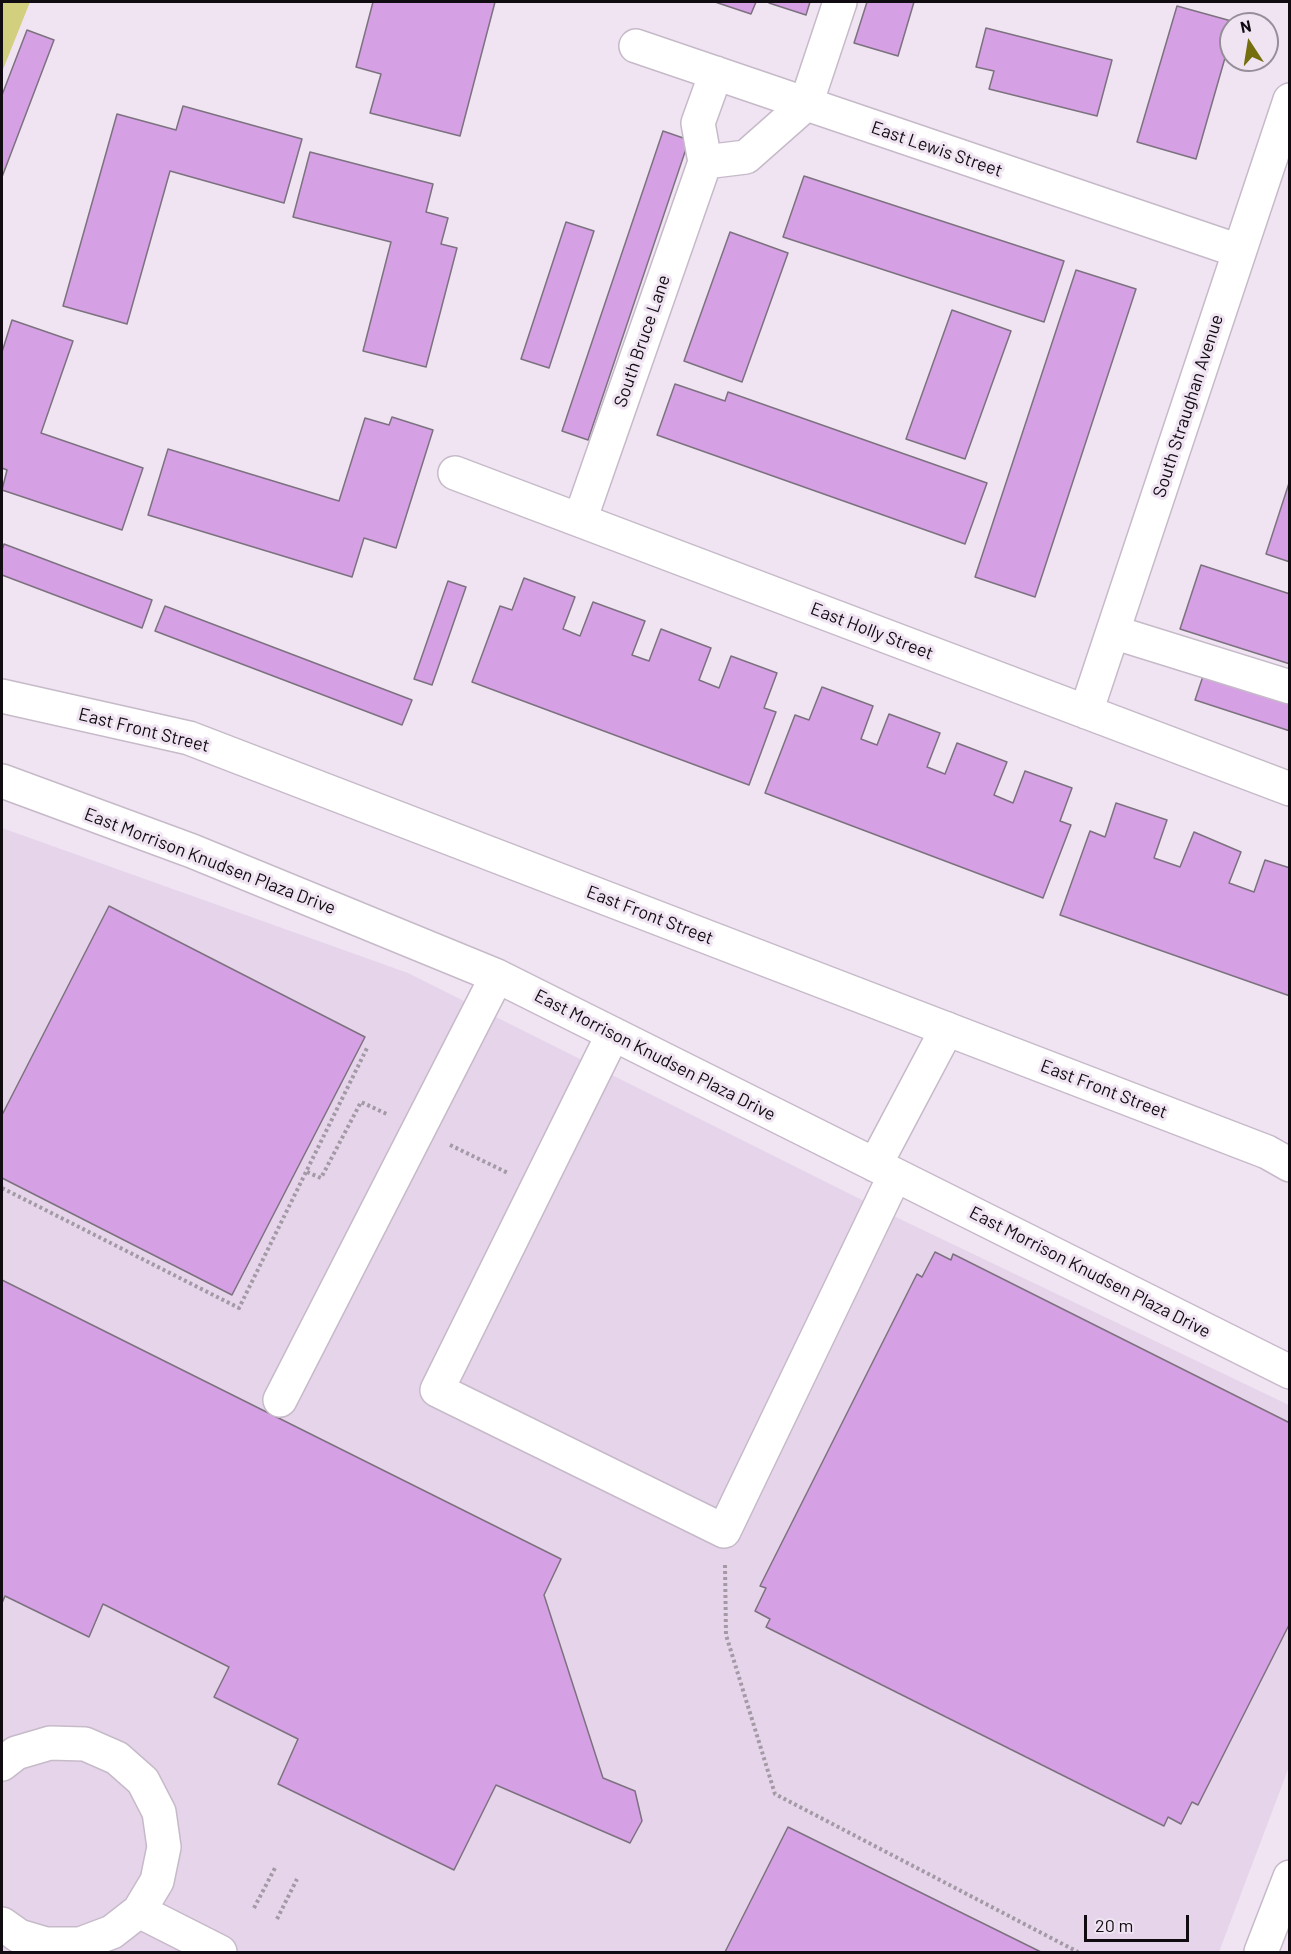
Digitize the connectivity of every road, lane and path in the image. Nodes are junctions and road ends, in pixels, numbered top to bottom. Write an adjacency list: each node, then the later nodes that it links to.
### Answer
1 (840, 2): 5 (street)
2 (636, 46): 3 (street, East Lewis Street)
3 (716, 73): 5 (street, East Lewis Street); 6 (street, South Bruce Lane)
4 (1290, 100): 7 (street, South Straughan Avenue)
5 (806, 104): 6 (street); 7 (street, East Lewis Street)
6 (705, 162): 9 (street, South Bruce Lane)
7 (1239, 251): 10 (street, South Straughan Avenue)
8 (455, 473): 9 (street, East Holly Street)
9 (580, 520): 13 (street, East Holly Street)
10 (1113, 632): 11 (street); 13 (street, South Straughan Avenue)
11 (1290, 687)
12 (2, 696): 17 (street, East Front Street)
13 (1086, 712): 15 (street, East Holly Street)
14 (2, 781): 16 (street, East Morrison Knudsen Plaza Drive)
15 (1290, 789)
16 (497, 976): 18 (street, East Morrison Knudsen Plaza Drive); 28 (street)
17 (947, 1029): 22 (street, East Front Street); 23 (street)
18 (613, 1034): 23 (street, East Morrison Knudsen Plaza Drive); 29 (street)
19 (368, 1046): 24 (path)
20 (395, 1118): 24 (path)
21 (446, 1143): 25 (path)
22 (1290, 1165)
23 (885, 1170): 27 (street, East Morrison Knudsen Plaza Drive); 29 (street)
24 (307, 1172): 26 (path)
25 (513, 1175)
26 (2, 1188)
27 (1290, 1372)
28 (280, 1400)
29 (724, 1531): 40 (path)
30 (2, 1764): 35 (street)
31 (275, 1868): 34 (path)
32 (1290, 1877): 41 (street)
33 (297, 1879): 36 (path)
34 (254, 1908)
35 (139, 1911): 38 (street); 39 (street)
36 (277, 1919)
37 (2, 1924): 38 (street)
38 (44, 1948)
39 (220, 1953)
40 (1078, 1953)
41 (1261, 1953)

